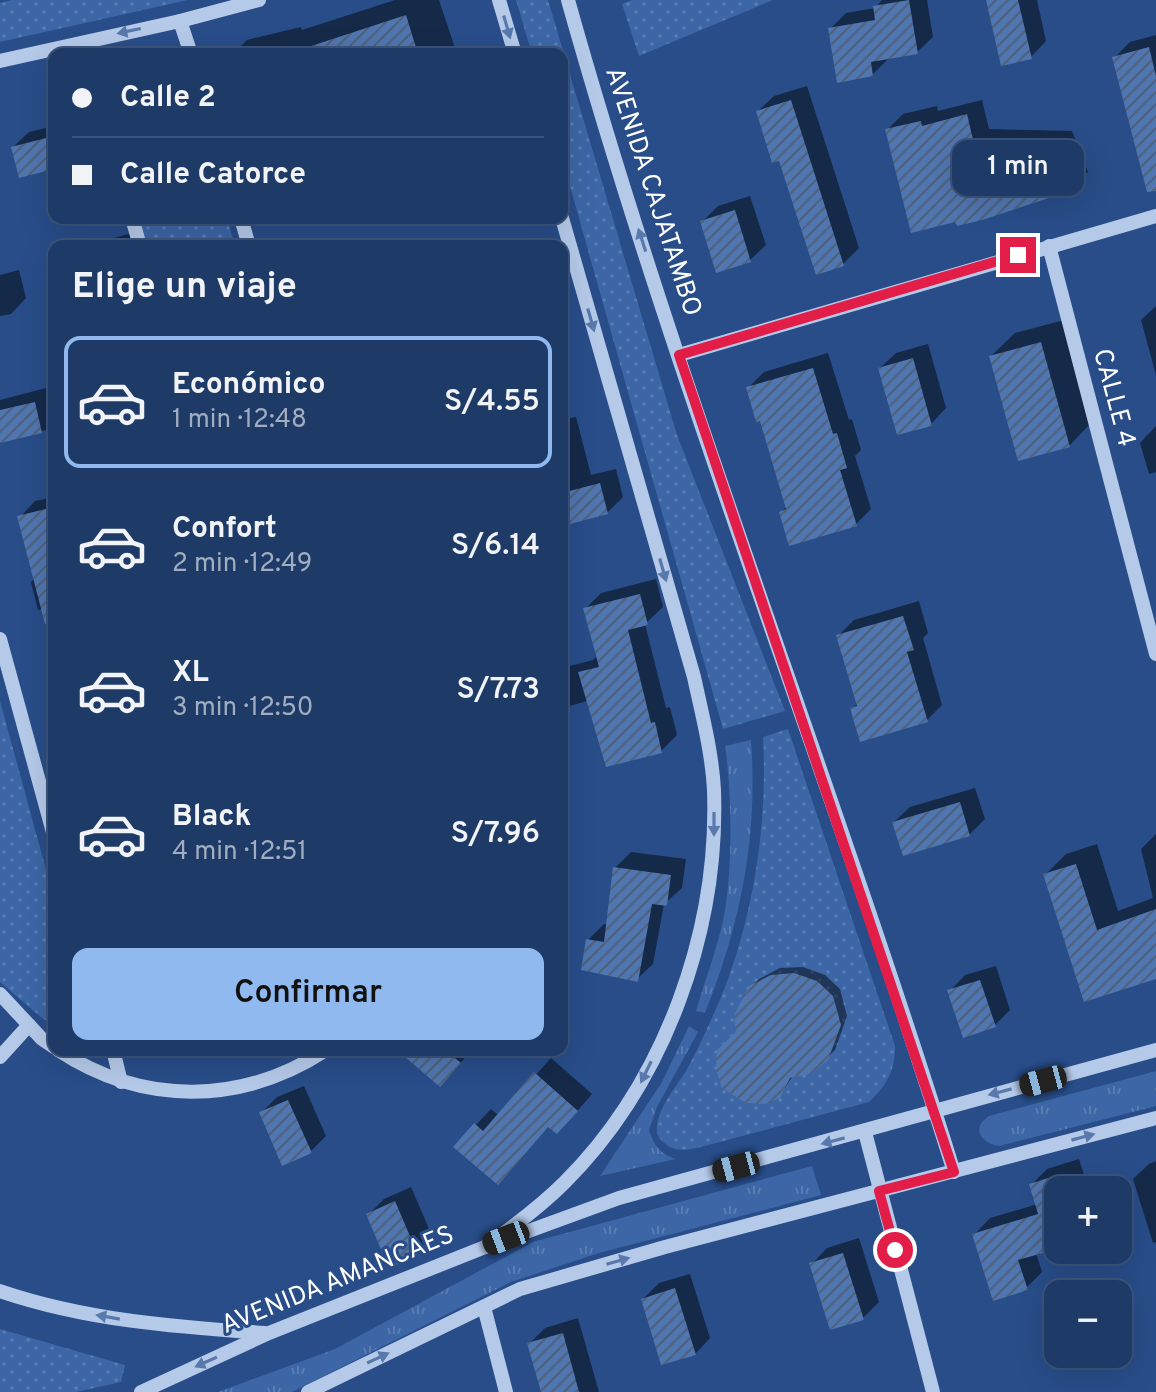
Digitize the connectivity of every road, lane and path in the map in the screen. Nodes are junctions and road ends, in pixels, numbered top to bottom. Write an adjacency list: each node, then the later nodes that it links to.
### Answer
1 (499, 0): 7 (street, one-way to 7)
2 (568, 0): 13 (street, AVENIDA CAJATAMBO, one-way to 2)
3 (250, 1): 4 (street)
4 (180, 21): 5 (street, one-way to 5); 6 (street)
5 (85, 48)
6 (189, 48)
7 (513, 48)
8 (48, 54): 9 (street)
9 (0, 61)
10 (1156, 216): 12 (street)
11 (564, 224): 31 (street, one-way to 31)
12 (1049, 246): 13 (street); 15 (street, CALLE 4)
13 (679, 355): 26 (street, AVENIDA CAJATAMBO)
14 (0, 639): 16 (street)
15 (1156, 654)
16 (48, 814)
17 (0, 994): 18 (street)
18 (29, 1025): 19 (street); 24 (street)
19 (48, 1041)
20 (1156, 1050): 26 (street, AVENIDA AMANCAES, one-way to 26)
21 (68, 1056): 25 (street)
22 (114, 1056): 25 (street)
23 (317, 1056): 25 (street)
24 (0, 1057)
25 (121, 1082)
26 (934, 1110): 28 (street, AVENIDA AMANCAES); 29 (street, AVENIDA CAJATAMBO)
27 (1156, 1118): 29 (street, one-way to 27)
28 (865, 1132): 30 (street); 31 (street, AVENIDA AMANCAES, one-way to 31)
29 (954, 1172): 30 (street)
30 (879, 1191): 33 (street, one-way to 30); 38 (street)
31 (485, 1247): 34 (street, AVENIDA AMANCAES)
32 (0, 1291): 34 (street, one-way to 32)
33 (484, 1307): 36 (street, one-way to 33); 37 (street)
34 (269, 1333): 35 (street, AVENIDA AMANCAES, one-way to 35)
35 (141, 1392)
36 (308, 1392)
37 (506, 1392)
38 (933, 1392)

